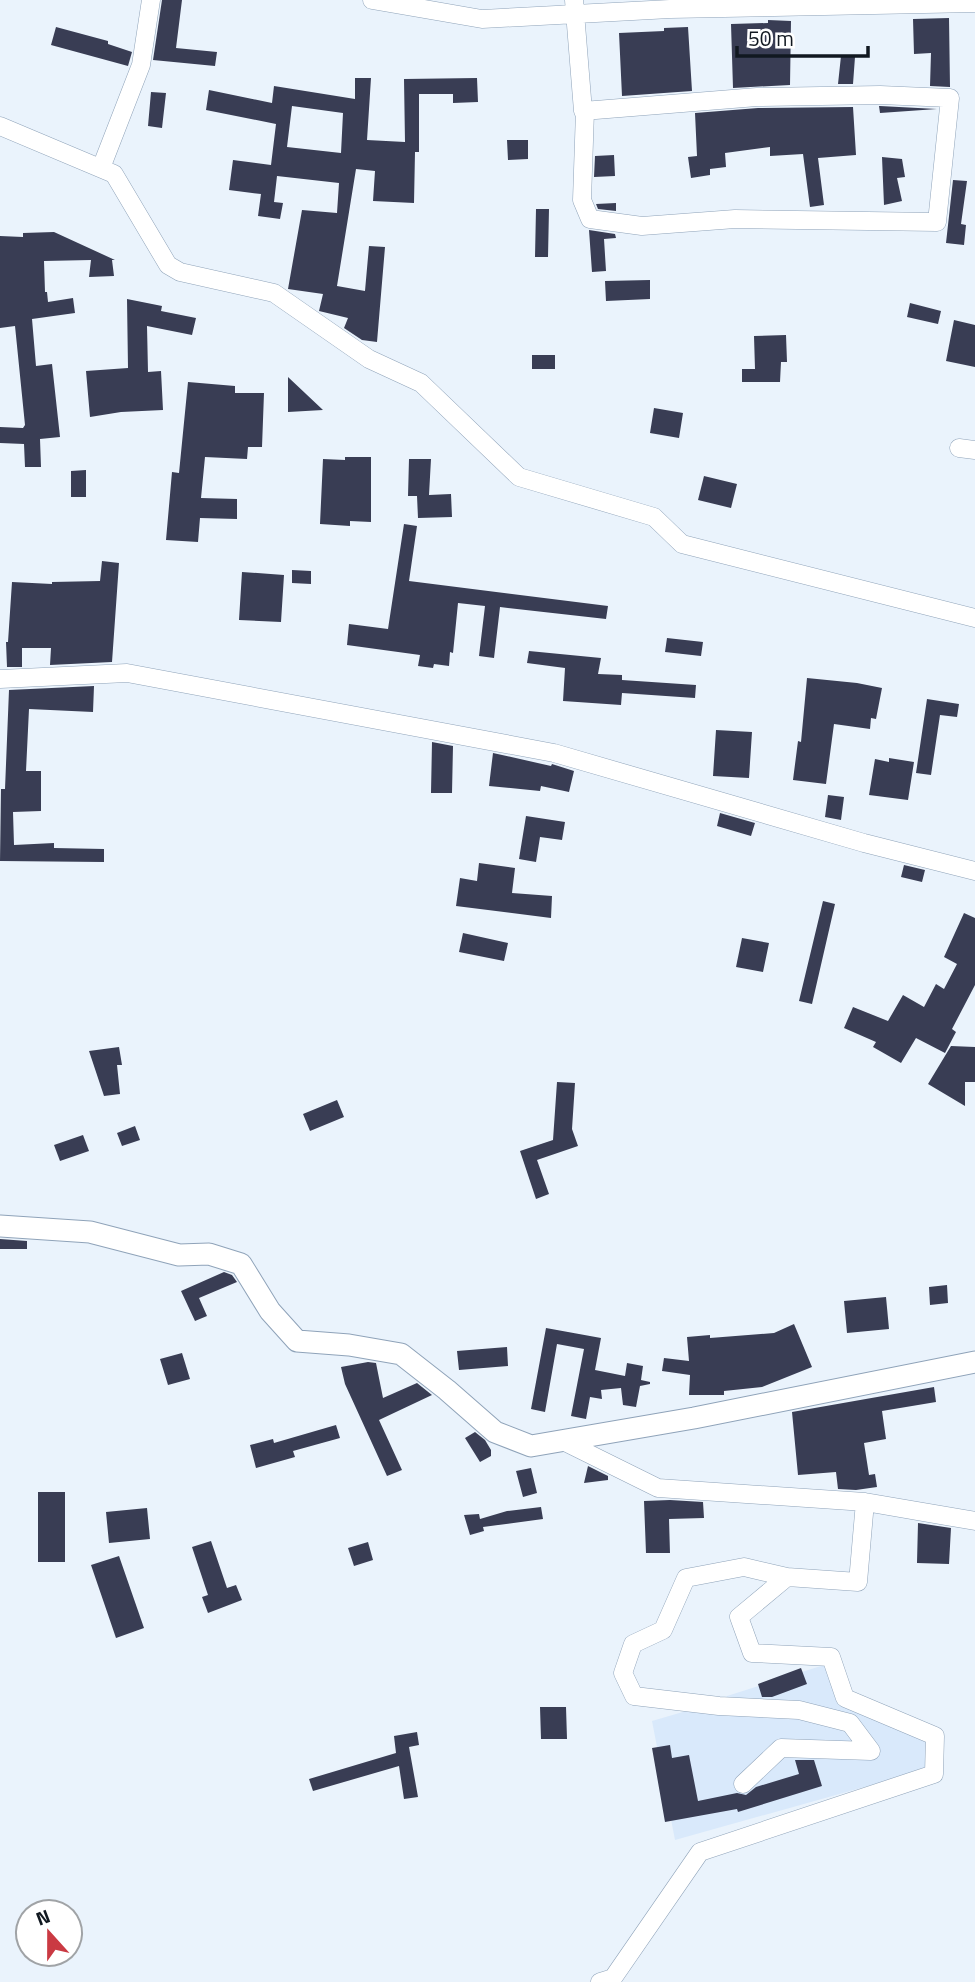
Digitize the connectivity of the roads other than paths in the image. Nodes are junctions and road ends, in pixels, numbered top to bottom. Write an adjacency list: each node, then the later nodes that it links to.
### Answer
1 (151, 0): 7 (street)
2 (372, 0): 4 (street)
3 (975, 3): 4 (street)
4 (574, 7): 5 (street)
5 (585, 111): 5 (street)
6 (0, 126): 7 (street)
7 (101, 169): 8 (street)
8 (975, 618)
9 (0, 679): 10 (street)
10 (975, 871)
11 (0, 1226): 13 (street)
12 (975, 1362): 13 (street)
13 (563, 1441): 14 (street)
14 (865, 1502): 15 (street); 16 (street)
15 (975, 1521)
16 (787, 1577): 17 (street); 18 (street)
17 (743, 1784)
18 (600, 1982)

